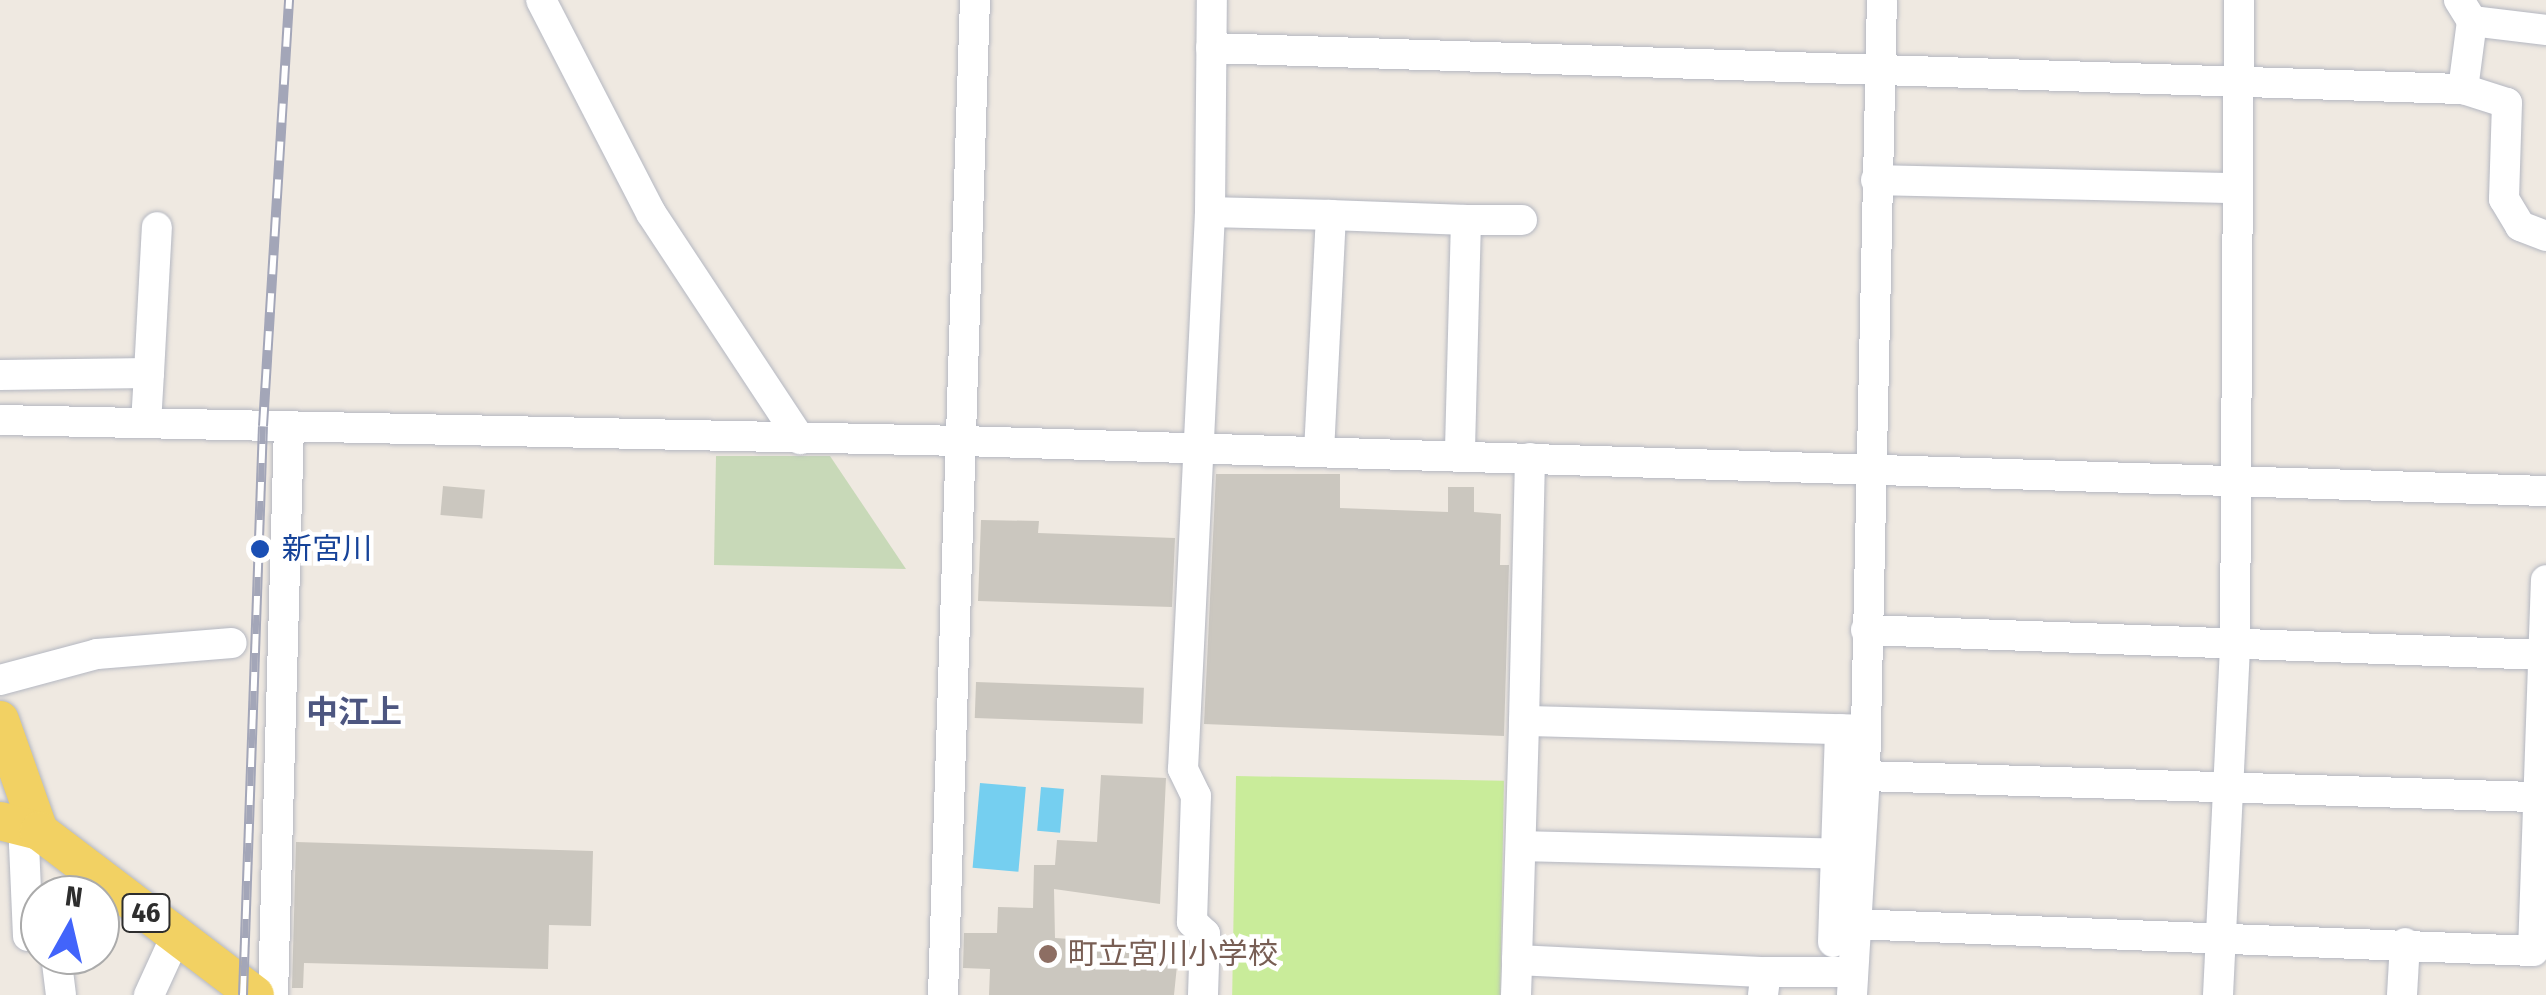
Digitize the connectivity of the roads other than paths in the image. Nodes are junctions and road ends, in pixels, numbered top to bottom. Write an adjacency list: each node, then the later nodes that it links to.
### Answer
1 (540, 0): 25 (street)
2 (974, 0): 26 (street)
3 (1212, 0): 8 (street)
4 (1882, 0): 9 (street)
5 (2239, 0): 10 (street)
6 (2465, 10): 7 (street); 11 (street)
7 (2540, 19)
8 (1211, 48): 9 (street); 14 (street)
9 (1879, 65): 10 (street); 12 (street)
10 (2236, 80): 11 (street); 13 (street)
11 (2463, 89): 19 (street)
12 (1876, 180): 13 (street); 31 (street)
13 (2235, 188): 32 (street)
14 (1210, 212): 15 (street); 27 (street)
15 (1331, 215): 16 (street); 28 (street)
16 (1466, 220): 17 (street); 29 (street)
17 (1522, 220)
18 (158, 227): 20 (street)
19 (2546, 236)
20 (149, 373): 21 (street); 23 (street)
21 (0, 375)
22 (0, 420): 23 (street)
23 (146, 424): 24 (street)
24 (289, 427): 25 (street); 63 (street)
25 (800, 439): 26 (street)
26 (963, 441): 27 (street); 64 (street)
27 (1198, 451): 28 (street); 65 (street)
28 (1319, 452): 29 (street)
29 (1460, 458): 30 (street)
30 (1530, 458): 31 (street); 41 (street)
31 (1871, 470): 32 (street); 35 (street)
32 (2233, 479): 33 (street); 37 (street)
33 (2546, 491)
34 (2546, 580): 38 (street)
35 (1866, 630): 37 (street); 42 (street)
36 (232, 643): 39 (street)
37 (2235, 647): 38 (street); 44 (street)
38 (2543, 655): 45 (street)
39 (0, 680)
40 (0, 720): 47 (main road)
41 (1524, 721): 42 (street); 48 (street)
42 (1853, 730): 43 (street); 49 (street)
43 (1865, 776): 44 (street); 49 (street)
44 (2227, 792): 45 (street); 54 (street)
45 (2535, 796): 51 (street)
46 (0, 822): 47 (main road, 46)
47 (38, 831): 50 (street); 53 (main road, 46)
48 (1522, 846): 49 (street); 57 (street)
49 (1846, 854): 52 (street); 59 (street)
50 (32, 875)
51 (2540, 879): 56 (street)
52 (1852, 924): 54 (street); 59 (street)
53 (176, 936): 58 (main road, 46); 61 (street)
54 (2223, 943): 55 (street); 67 (street)
55 (2405, 943): 56 (street); 68 (street)
56 (2539, 951)
57 (1517, 960): 60 (street); 66 (street)
58 (221, 983): 62 (main road, 46)
59 (1842, 983): 60 (street)
60 (1764, 984)
61 (148, 995)
62 (255, 995)
63 (273, 995)
64 (943, 995)
65 (1203, 995)
66 (1516, 995)
67 (2218, 995)
68 (2402, 995)

